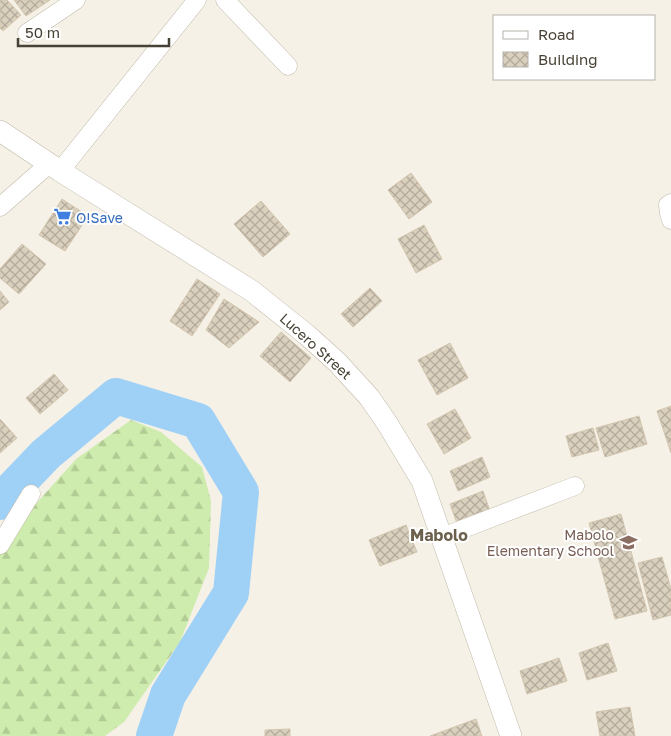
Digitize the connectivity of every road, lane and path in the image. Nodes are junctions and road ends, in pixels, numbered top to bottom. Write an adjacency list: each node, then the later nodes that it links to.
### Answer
1 (76, 0): 4 (street)
2 (225, 0): 5 (street)
3 (188, 3): 7 (street)
4 (27, 33)
5 (288, 66)
6 (0, 131): 7 (street, Lucero Street)
7 (55, 167): 9 (street); 13 (street, Lucero Street)
8 (671, 204): 10 (street)
9 (0, 207)
10 (671, 220)
11 (575, 486): 13 (street)
12 (31, 494): 14 (street)
13 (442, 537): 15 (street, Lucero Street)
14 (0, 545)
15 (512, 736)

